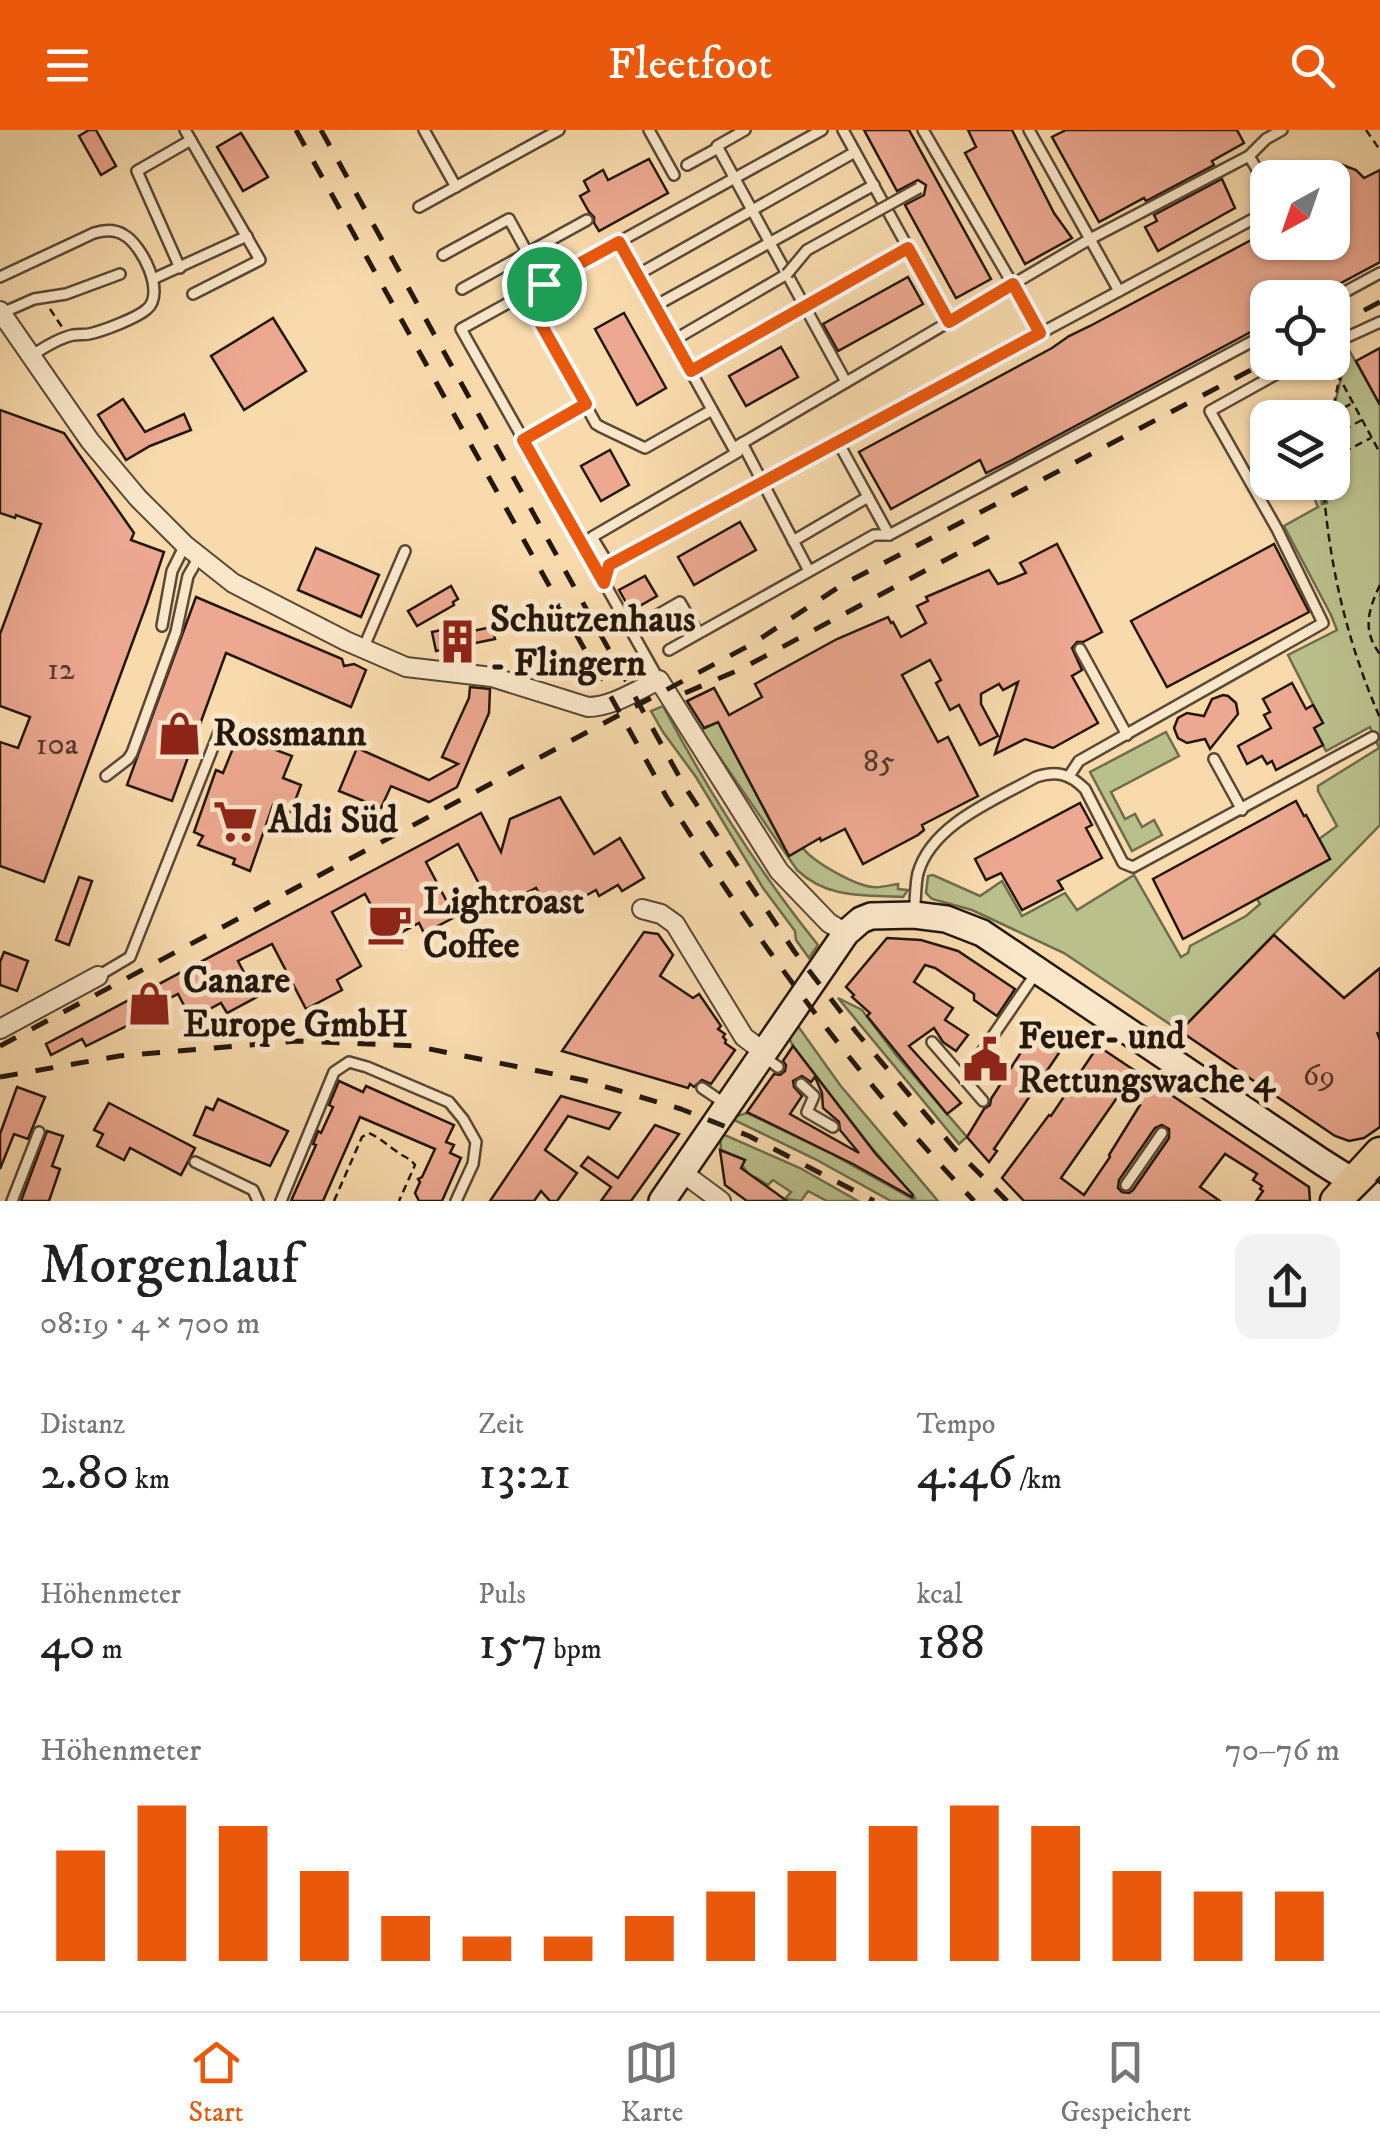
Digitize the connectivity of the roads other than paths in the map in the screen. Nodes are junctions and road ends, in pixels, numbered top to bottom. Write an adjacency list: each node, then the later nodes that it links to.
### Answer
1 (424, 130): 20 (lane)
2 (559, 130): 20 (lane)
3 (648, 130): 17 (lane)
4 (745, 130): 12 (lane)
5 (822, 130): 18 (lane)
6 (843, 130): 13 (lane)
7 (923, 130): 41 (lane)
8 (1029, 130): 27 (lane)
9 (1282, 130): 10 (lane)
10 (1263, 134): 14 (lane)
11 (188, 135): 26 (lane); 33 (lane)
12 (718, 148): 16 (lane); 18 (lane)
13 (856, 152): 19 (lane); 23 (lane)
14 (1249, 156): 15 (lane); 27 (lane)
15 (1251, 160)
16 (687, 165)
17 (674, 175)
18 (735, 178): 23 (lane); 28 (lane)
19 (874, 185): 29 (lane); 30 (lane)
20 (456, 187): 22 (lane)
21 (919, 188): 36 (lane, bridge)
22 (419, 208)
23 (752, 210): 29 (lane); 37 (lane)
24 (587, 220): 31 (lane)
25 (1250, 221): 44 (lane)
26 (247, 236): 33 (lane); 45 (lane)
27 (1090, 239): 41 (lane); 44 (lane)
28 (619, 242): 37 (lane); 40 (lane)
29 (770, 242): 36 (lane); 47 (lane)
30 (908, 248): 48 (lane); 50 (lane)
31 (527, 254): 32 (lane); 40 (lane); 42 (lane)
32 (444, 255)
33 (180, 268): 39 (lane)
34 (1380, 273): 43 (lane)
35 (120, 274): 49 (lane)
36 (787, 274): 48 (lane); 54 (lane)
37 (637, 275): 47 (lane)
38 (0, 278): 39 (lane)
39 (153, 280): 56 (lane)
40 (544, 284): 46 (lane)
41 (1013, 284): 50 (lane); 52 (lane)
42 (462, 289)
43 (1350, 289)
44 (1119, 290): 52 (lane)
45 (193, 294)
46 (524, 294): 60 (lane); 62 (lane)
47 (655, 306): 54 (lane)
48 (805, 307): 57 (lane); 59 (lane)
49 (1, 312): 56 (street)
50 (949, 322): 59 (lane)
51 (1380, 322): 53 (lane)
52 (1040, 333): 63 (lane)
53 (1350, 336)
54 (674, 340): 57 (lane)
55 (1250, 343): 67 (lane)
56 (31, 356): 69 (street)
57 (691, 371): 61 (lane)
58 (1266, 380): 82 (lane)
59 (846, 382): 64 (lane)
60 (586, 404): 61 (lane); 62 (lane)
61 (712, 410): 64 (lane)
62 (523, 440): 73 (lane)
63 (838, 442): 65 (lane); 66 (lane)
64 (739, 448): 65 (lane); 71 (lane)
65 (762, 482): 68 (lane); 71 (lane)
66 (868, 497): 67 (lane); 68 (lane)
67 (889, 535): 72 (lane)
68 (794, 541): 72 (lane)
69 (192, 551): 75 (lane); 77 (street); 85 (lane)
70 (406, 551): 77 (lane)
71 (609, 565): 73 (lane)
72 (809, 571): 76 (lane)
73 (604, 583): 80 (lane)
74 (652, 618): 76 (lane)
75 (162, 626)
76 (698, 633): 79 (lane)
77 (363, 649): 80 (street)
78 (1080, 649): 82 (lane)
79 (668, 650)
80 (659, 680): 90 (street)
81 (223, 722): 92 (lane)
82 (1128, 735): 86 (lane)
83 (1373, 738): 87 (lane)
84 (1214, 759): 87 (lane)
85 (106, 776)
86 (1070, 776): 87 (lane); 89 (lane)
87 (1242, 810)
88 (642, 909): 95 (street)
89 (914, 915): 90 (street); 91 (street)
90 (846, 932): 95 (street)
91 (1038, 970): 96 (lane); 108 (street)
92 (98, 976): 93 (street)
93 (0, 1029)
94 (932, 1042): 96 (lane)
95 (768, 1058): 100 (street)
96 (964, 1078): 99 (lane)
97 (801, 1084): 101 (lane)
98 (702, 1088): 100 (lane)
99 (983, 1101)
100 (728, 1105): 106 (street)
101 (833, 1127)
102 (39, 1132): 109 (lane)
103 (1162, 1133): 107 (lane)
104 (1380, 1153): 108 (main road)
105 (195, 1162): 110 (lane)
106 (682, 1172): 113 (street); 114 (street)
107 (1126, 1185)
108 (1345, 1191): 115 (street)
109 (12, 1201)
110 (258, 1201)
111 (280, 1201): 112 (lane)
112 (456, 1201)
113 (662, 1201)
114 (721, 1201)
115 (1380, 1201)

